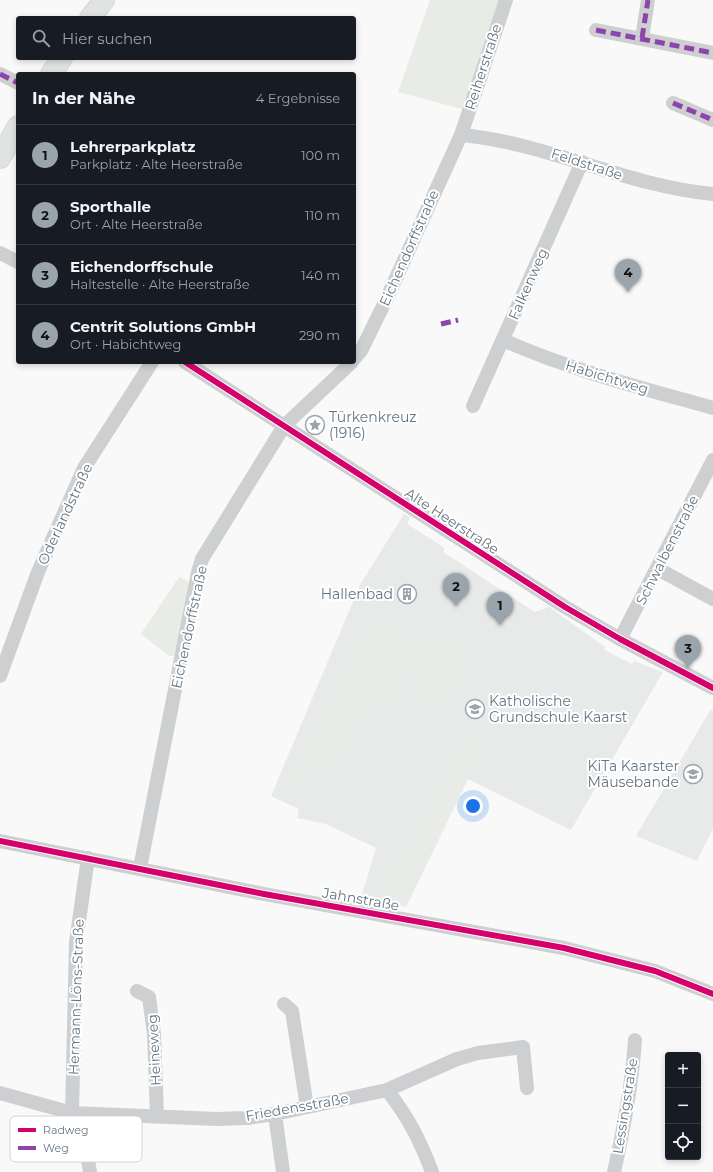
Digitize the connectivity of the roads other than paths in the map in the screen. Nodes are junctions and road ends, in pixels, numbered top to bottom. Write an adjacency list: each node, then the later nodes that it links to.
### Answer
1 (104, 0): 4 (main road)
2 (506, 0): 15 (street, Reiherstraße)
3 (648, 0): 6 (street)
4 (92, 16)
5 (596, 30): 6 (street)
6 (642, 38): 7 (street)
7 (713, 54)
8 (61, 60): 9 (main road)
9 (52, 72)
10 (0, 74): 11 (street)
11 (16, 82)
12 (673, 103): 13 (street)
13 (713, 120)
14 (16, 130): 16 (main road)
15 (461, 135): 17 (street, Feldstraße); 22 (street, Eichendorffstraße)
16 (0, 158)
17 (582, 162): 18 (street, Feldstraße); 21 (street, Falkenweg)
18 (713, 194)
19 (0, 253): 20 (street)
20 (16, 261)
21 (502, 340): 26 (street, Falkenweg); 27 (street, Habichtweg)
22 (356, 357)
23 (151, 364): 33 (street, Oderlandstraße)
24 (188, 364): 28 (street, Alte Heerstraße)
25 (350, 364): 28 (street, Eichendorffstraße)
26 (473, 406)
27 (713, 408)
28 (284, 426): 32 (street, Alte Heerstraße); 37 (street, Eichendorffstraße)
29 (713, 460): 30 (street, Schwalbenstraße)
30 (658, 570): 31 (street); 32 (street, Schwalbenstraße)
31 (713, 599)
32 (620, 640): 34 (street, Alte Heerstraße)
33 (0, 676)
34 (713, 688)
35 (0, 841): 36 (street, Jahnstraße)
36 (88, 858): 37 (street, Jahnstraße); 46 (street, Hermann-Löns-Straße)
37 (140, 868): 39 (street, Jahnstraße)
38 (137, 991): 49 (street, Heineweg)
39 (713, 994)
40 (284, 1004): 45 (street)
41 (635, 1040): 54 (street, Lessingstraße)
42 (527, 1088): 43 (street, Friedensstraße)
43 (387, 1090): 45 (street, Friedensstraße); 53 (street)
44 (0, 1093): 46 (street, Friedensstraße)
45 (307, 1107): 47 (street, Friedensstraße)
46 (72, 1112): 48 (street); 49 (street, Friedensstraße)
47 (275, 1114): 49 (street, Friedensstraße); 52 (street)
48 (73, 1116)
49 (157, 1116)
50 (88, 1162): 51 (street)
51 (90, 1172)
52 (283, 1172)
53 (432, 1172)
54 (614, 1172)

